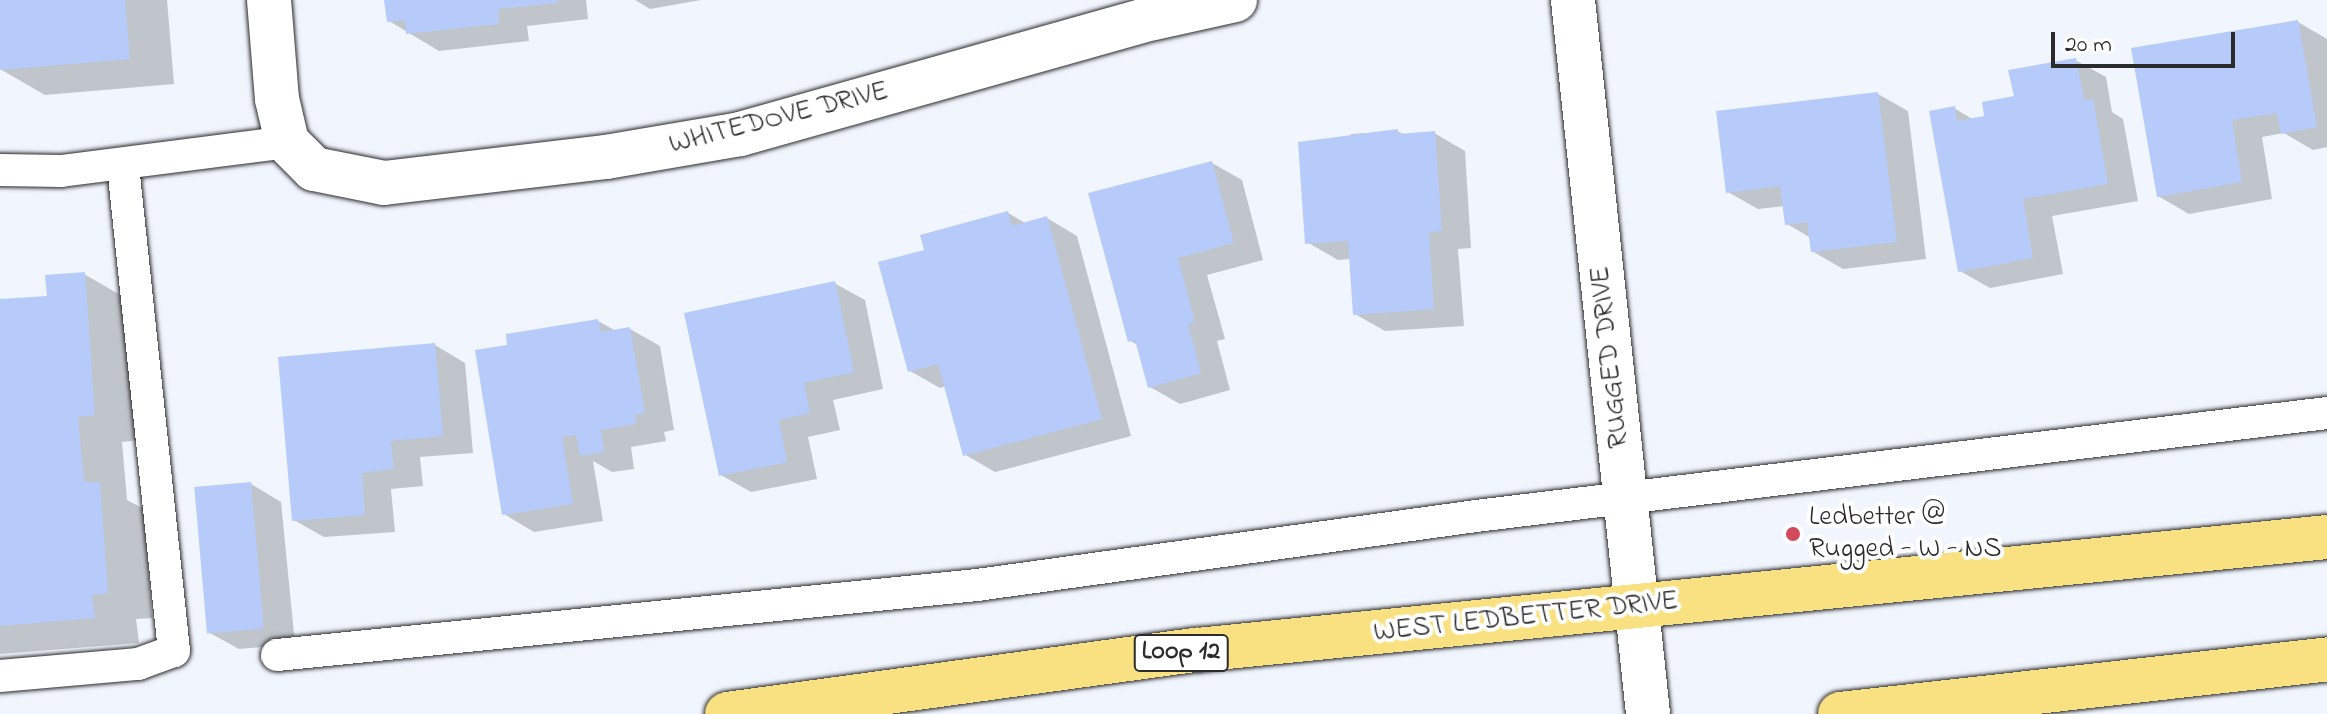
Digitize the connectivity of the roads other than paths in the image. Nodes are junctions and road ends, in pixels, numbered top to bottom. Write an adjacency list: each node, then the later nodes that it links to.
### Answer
1 (269, 0): 4 (street)
2 (1235, 0): 4 (street, WHITEDOVE DRIVE)
3 (1573, 0): 8 (street, RUGGED DRIVE)
4 (301, 155): 5 (lane)
5 (123, 164): 6 (lane); 13 (lane)
6 (0, 170)
7 (2327, 413): 8 (lane)
8 (1626, 497): 10 (street, RUGGED DRIVE); 11 (lane)
9 (2327, 537): 10 (main road, WEST LEDBETTER DRIVE / Loop 12)
10 (1637, 607): 14 (main road, WEST LEDBETTER DRIVE / Loop 12); 15 (street, RUGGED DRIVE)
11 (277, 655)
12 (2327, 659): 16 (main road)
13 (0, 676)
14 (727, 714)
15 (1648, 714)
16 (1840, 714)

